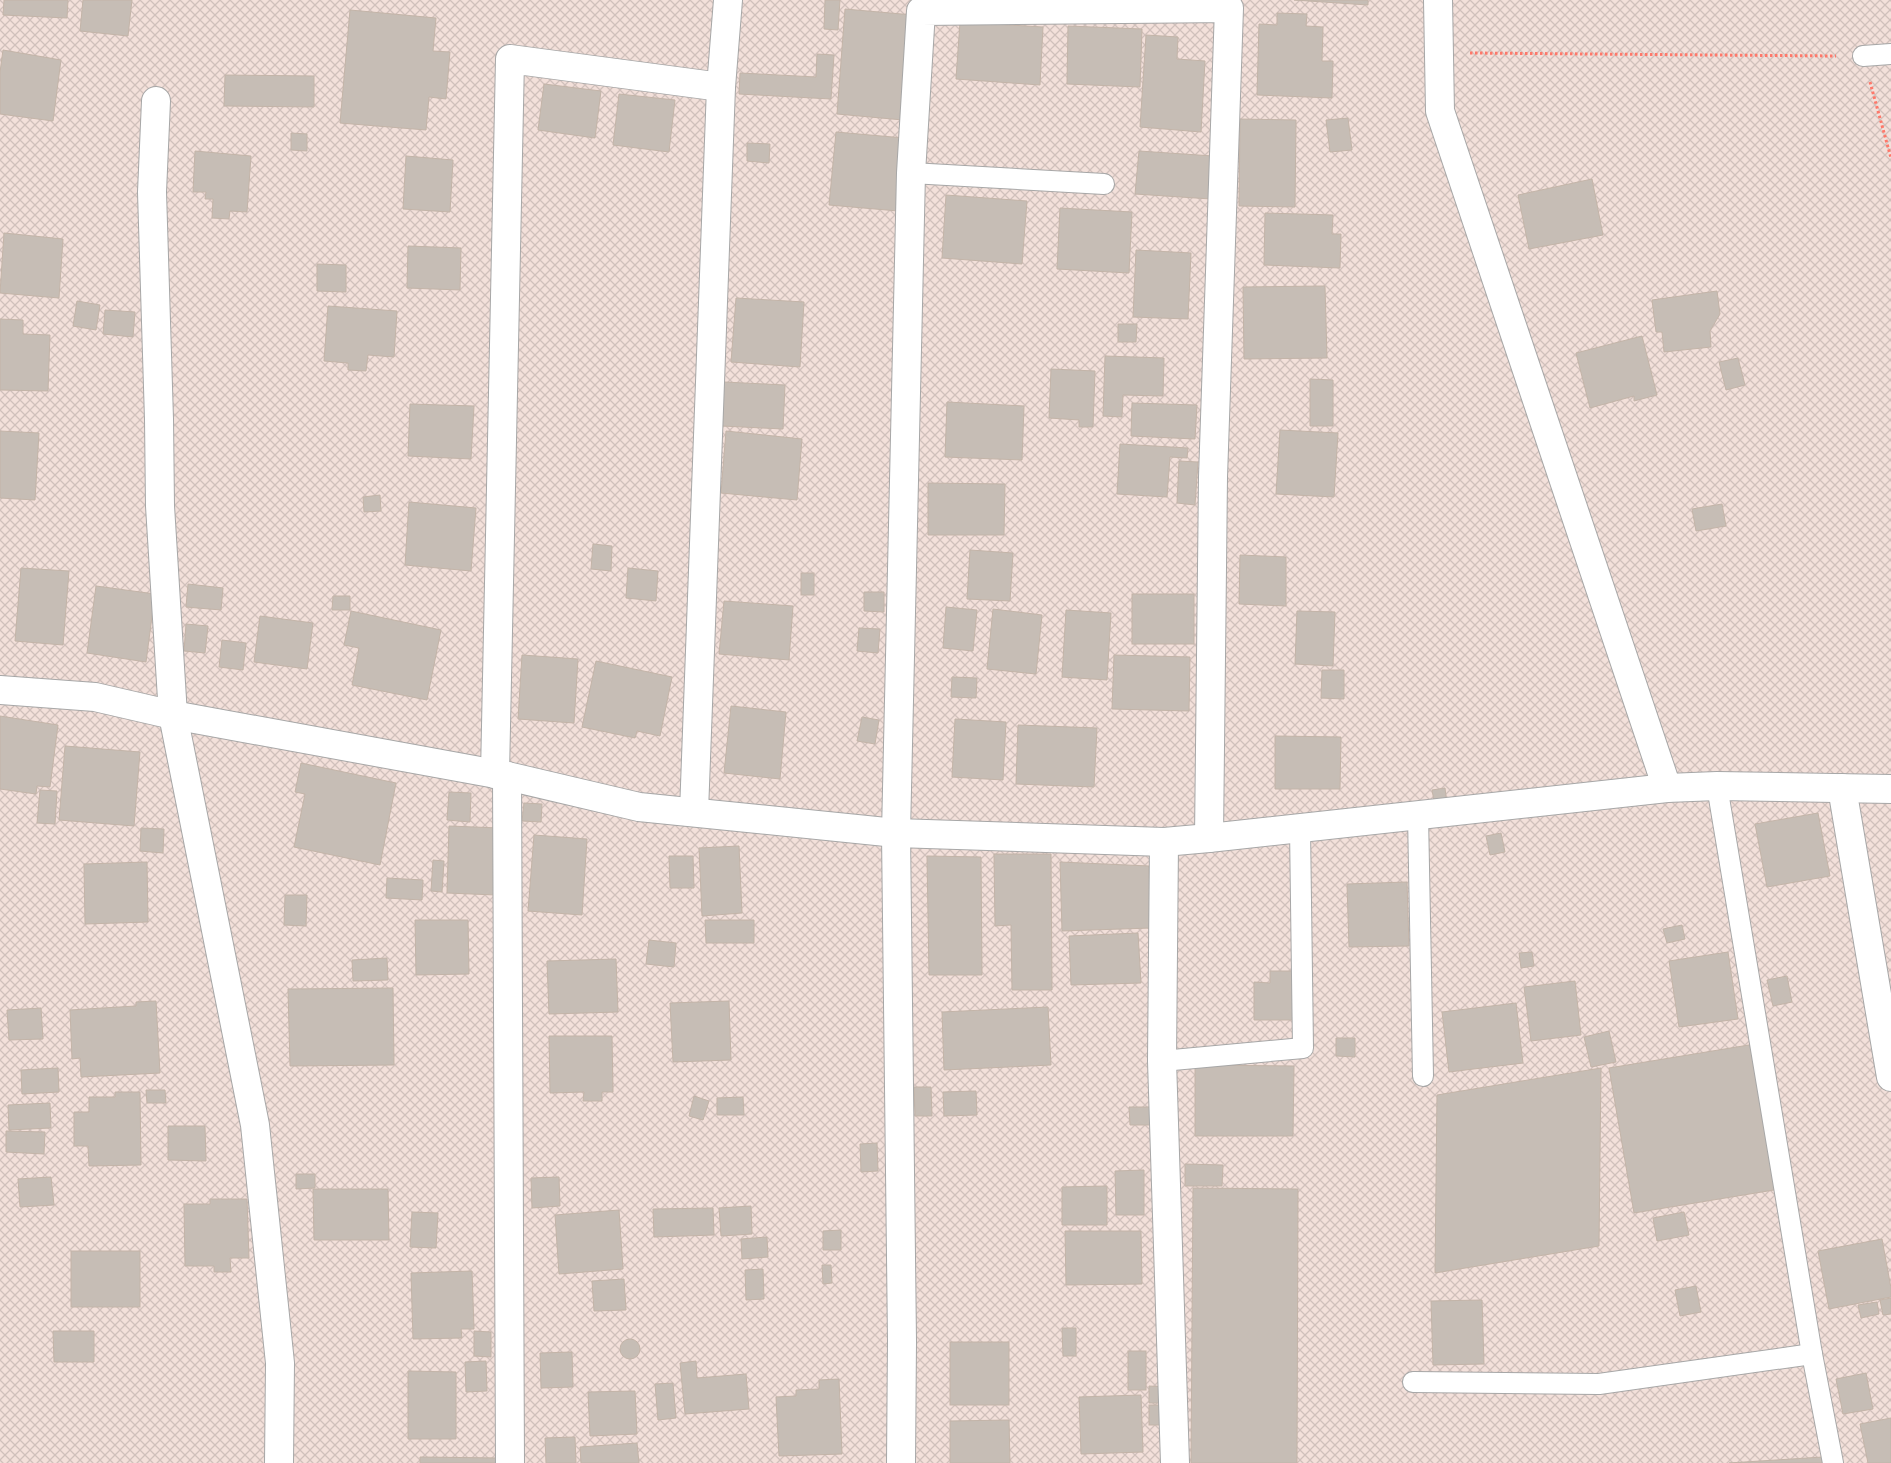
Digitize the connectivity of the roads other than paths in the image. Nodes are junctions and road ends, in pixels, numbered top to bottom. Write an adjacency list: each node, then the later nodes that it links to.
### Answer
1 (728, 0): 6 (street)
2 (1438, 0): 14 (street)
3 (1136, 5): 8 (street); 21 (street)
4 (1891, 54): 5 (lane)
5 (1863, 56)
6 (721, 87): 12 (street); 17 (street)
7 (156, 101): 11 (street)
8 (911, 173): 9 (lane); 20 (street)
9 (1104, 184)
10 (0, 690): 11 (street)
11 (172, 715): 12 (street); 28 (street)
12 (501, 775): 17 (street); 29 (street)
13 (1717, 786): 14 (street); 15 (street); 26 (lane)
14 (1667, 788): 18 (street)
15 (1842, 788): 16 (street); 25 (street)
16 (1891, 789)
17 (694, 812): 20 (street)
18 (1418, 815): 19 (street); 24 (lane)
19 (1300, 828): 21 (street); 23 (lane)
20 (896, 833): 22 (street); 30 (street)
21 (1209, 838): 22 (street)
22 (1164, 842): 23 (street)
23 (1162, 1060): 31 (street)
24 (1423, 1076)
25 (1891, 1077)
26 (1812, 1354): 27 (lane); 32 (lane)
27 (1413, 1382)
28 (279, 1463)
29 (510, 1463)
30 (901, 1463)
31 (1175, 1463)
32 (1833, 1463)

